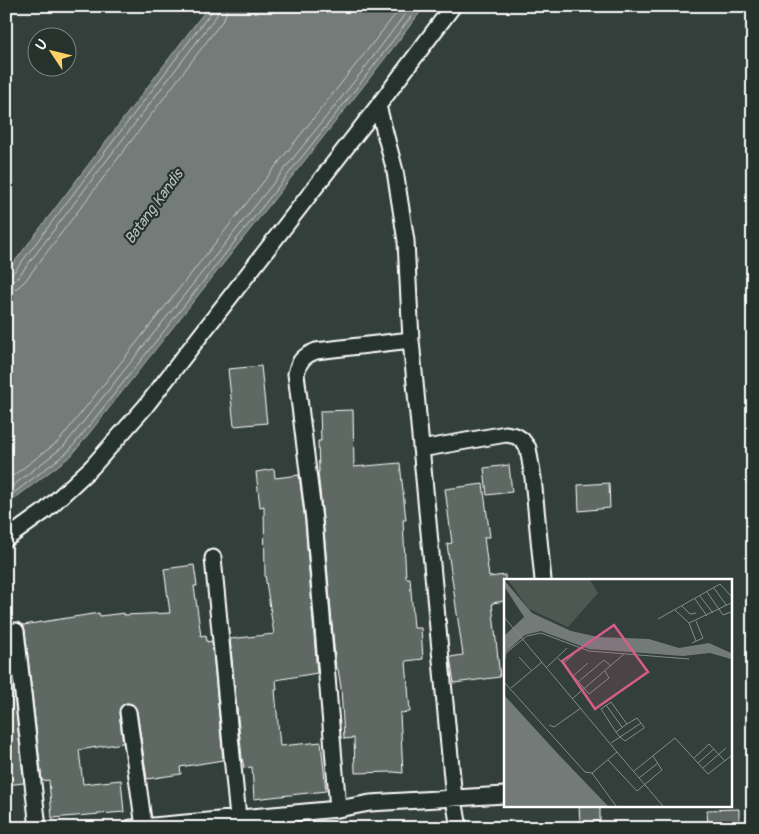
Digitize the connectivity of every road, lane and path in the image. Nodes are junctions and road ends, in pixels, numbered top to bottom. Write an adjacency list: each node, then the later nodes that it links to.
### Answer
1 (453, 6): 2 (street)
2 (378, 106): 3 (street); 5 (street)
3 (411, 340): 4 (street); 12 (street)
4 (421, 449): 7 (street); 11 (street)
5 (6, 539)
6 (213, 558): 13 (street)
7 (543, 579)
8 (16, 631): 15 (street)
9 (128, 712): 14 (street)
10 (504, 795): 11 (street)
11 (454, 799): 12 (street); 16 (street)
12 (338, 809): 13 (street)
13 (238, 818): 14 (street)
14 (138, 827)
15 (38, 828)
16 (459, 828)

